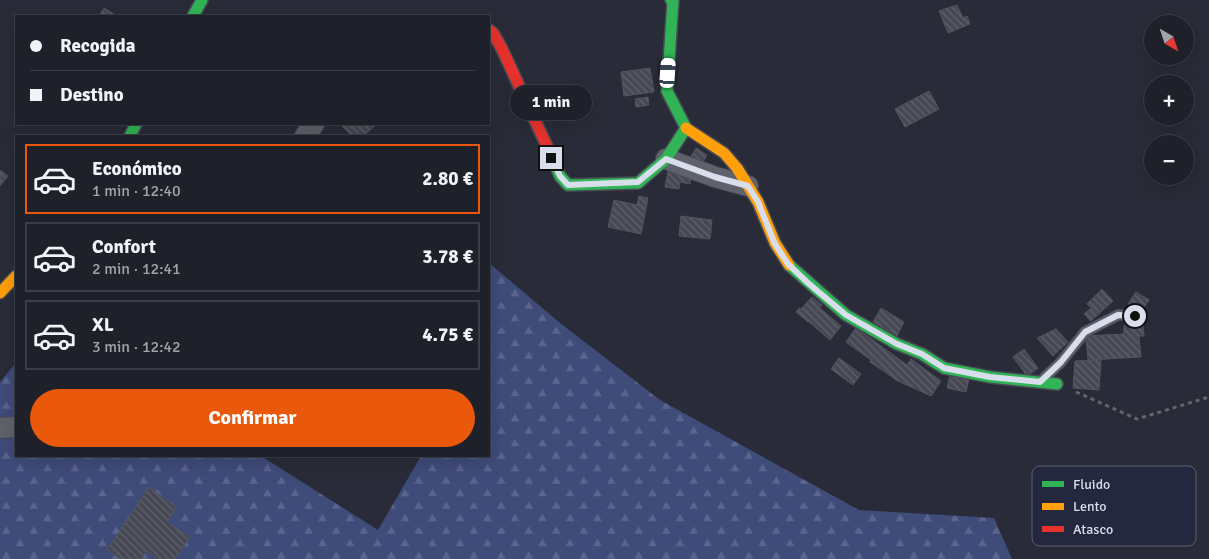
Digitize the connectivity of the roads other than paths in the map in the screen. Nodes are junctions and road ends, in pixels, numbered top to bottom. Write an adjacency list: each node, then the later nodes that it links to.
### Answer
1 (202, 0): 3 (main road)
2 (674, 0): 5 (main road)
3 (194, 15)
4 (490, 31): 6 (main road)
5 (686, 128): 6 (main road); 7 (main road)
6 (666, 159): 7 (street)
7 (748, 186): 11 (main road)
8 (15, 277): 9 (main road)
9 (0, 293)
10 (1135, 316): 11 (lane)
11 (1040, 382): 12 (main road)
12 (1058, 384)
13 (15, 427): 14 (street)
14 (0, 428)

